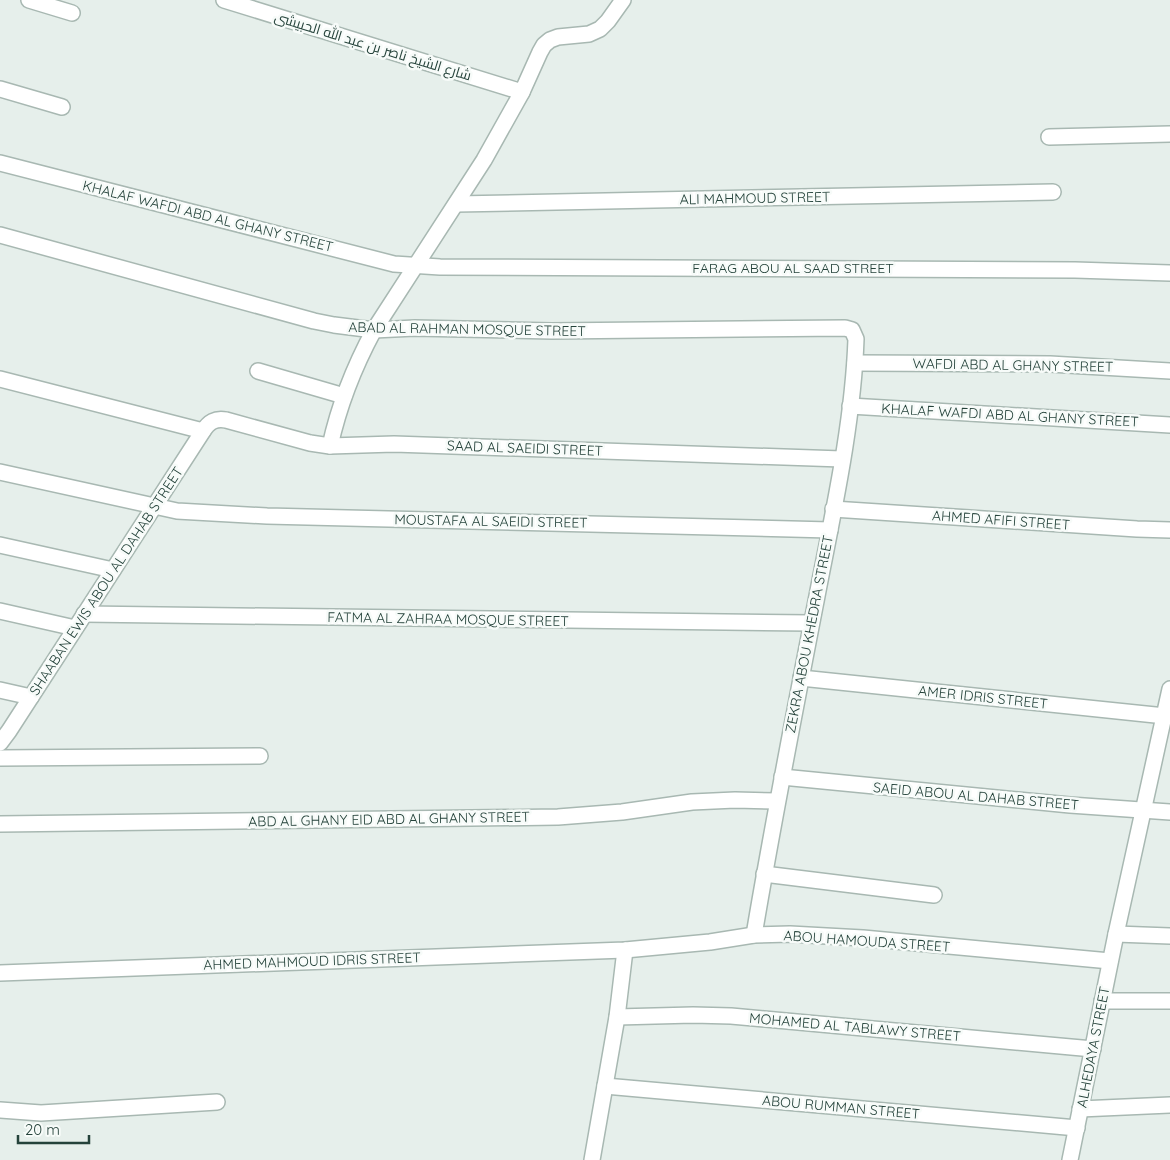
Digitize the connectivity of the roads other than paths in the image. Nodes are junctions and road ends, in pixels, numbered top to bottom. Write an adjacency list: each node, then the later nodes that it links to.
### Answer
1 (29, 0): 4 (street)
2 (224, 0): 6 (street, شارع الشيخ ناصر بن عبد الله الحبيشى)
3 (623, 0): 6 (street)
4 (72, 13)
5 (0, 89): 7 (street)
6 (522, 92): 12 (street)
7 (62, 108)
8 (1170, 134): 9 (street)
9 (1049, 137)
10 (0, 163): 14 (street, KHALAF WAFDI ABD AL GHANY STREET)
11 (1053, 192): 12 (street, ALI MAHMOUD STREET)
12 (456, 204): 14 (street)
13 (0, 235): 16 (street, ABAD AL RAHMAN MOSQUE STREET)
14 (416, 266): 15 (street, FARAG ABOU AL SAAD STREET); 16 (street)
15 (1170, 273)
16 (374, 330): 17 (street, ABAD AL RAHMAN MOSQUE STREET); 22 (street)
17 (854, 333): 18 (street, ZEKRA ABOU KHEDRA STREET)
18 (855, 363): 20 (street, WAFDI ABD AL GHANY STREET); 23 (street, ZEKRA ABOU KHEDRA STREET)
19 (258, 371): 22 (street)
20 (1170, 371)
21 (0, 380): 25 (street, SAAD AL SAEIDI STREET)
22 (344, 396): 26 (street)
23 (850, 406): 24 (street, KHALAF WAFDI ABD AL GHANY STREET); 27 (street, ZEKRA ABOU KHEDRA STREET)
24 (1170, 425)
25 (208, 426): 26 (street, SAAD AL SAEIDI STREET); 29 (street, SHAABAN EWIS ABOU AL DAHAB STREET)
26 (330, 446): 27 (street, SAAD AL SAEIDI STREET)
27 (842, 459): 30 (street, ZEKRA ABOU KHEDRA STREET)
28 (0, 472): 29 (street, MOUSTAFA AL SAEIDI STREET)
29 (153, 507): 31 (street, MOUSTAFA AL SAEIDI STREET); 34 (street, SHAABAN EWIS ABOU AL DAHAB STREET)
30 (833, 509): 31 (street, ZEKRA ABOU KHEDRA STREET); 32 (street, AHMED AFIFI STREET)
31 (830, 530): 37 (street, ZEKRA ABOU KHEDRA STREET)
32 (1170, 530)
33 (0, 545): 34 (street)
34 (113, 570): 36 (street, SHAABAN EWIS ABOU AL DAHAB STREET)
35 (0, 611): 38 (street)
36 (84, 614): 37 (street, FATMA AL ZAHRAA MOSQUE STREET); 38 (street, SHAABAN EWIS ABOU AL DAHAB STREET)
37 (812, 623): 39 (street, ZEKRA ABOU KHEDRA STREET)
38 (75, 628): 42 (street, SHAABAN EWIS ABOU AL DAHAB STREET)
39 (800, 678): 43 (street, AMER IDRIS STREET); 47 (street, ZEKRA ABOU KHEDRA STREET)
40 (1170, 689): 43 (street, ALHEDAYA STREET)
41 (0, 690): 42 (street)
42 (31, 697): 44 (street, SHAABAN EWIS ABOU AL DAHAB STREET)
43 (1165, 716): 49 (street, ALHEDAYA STREET)
44 (0, 743)
45 (260, 756): 46 (street)
46 (0, 758)
47 (782, 777): 48 (street, ZEKRA ABOU KHEDRA STREET); 49 (street, SAEID ABOU AL DAHAB STREET)
48 (777, 801): 51 (street, ABD AL GHANY EID ABD AL GHANY STREET); 52 (street, ZEKRA ABOU KHEDRA STREET)
49 (1144, 810): 50 (street, SAEID ABOU AL DAHAB STREET); 54 (street, ALHEDAYA STREET)
50 (1170, 812)
51 (0, 824)
52 (764, 874): 53 (street); 55 (street, ZEKRA ABOU KHEDRA STREET)
53 (934, 895)
54 (1116, 934): 56 (street); 58 (street, ALHEDAYA STREET)
55 (754, 935): 57 (street, ABOU HAMOUDA STREET); 58 (street, ABOU HAMOUDA STREET)
56 (1170, 936)
57 (625, 950): 59 (street, AHMED MAHMOUD IDRIS STREET); 62 (street)
58 (1110, 962): 60 (street, ALHEDAYA STREET)
59 (0, 973)
60 (1102, 1000): 61 (street); 63 (street, ALHEDAYA STREET)
61 (1170, 1001)
62 (617, 1017): 63 (street, MOHAMED AL TABLAWY STREET); 64 (street)
63 (1093, 1049): 67 (street, ALHEDAYA STREET)
64 (605, 1086): 69 (street, ABOU RUMMAN STREET); 70 (street)
65 (217, 1102): 68 (street)
66 (1170, 1105): 67 (street)
67 (1080, 1109): 69 (street, ALHEDAYA STREET)
68 (0, 1110)
69 (1077, 1128): 71 (street, ALHEDAYA STREET)
70 (592, 1160)
71 (1070, 1160)

